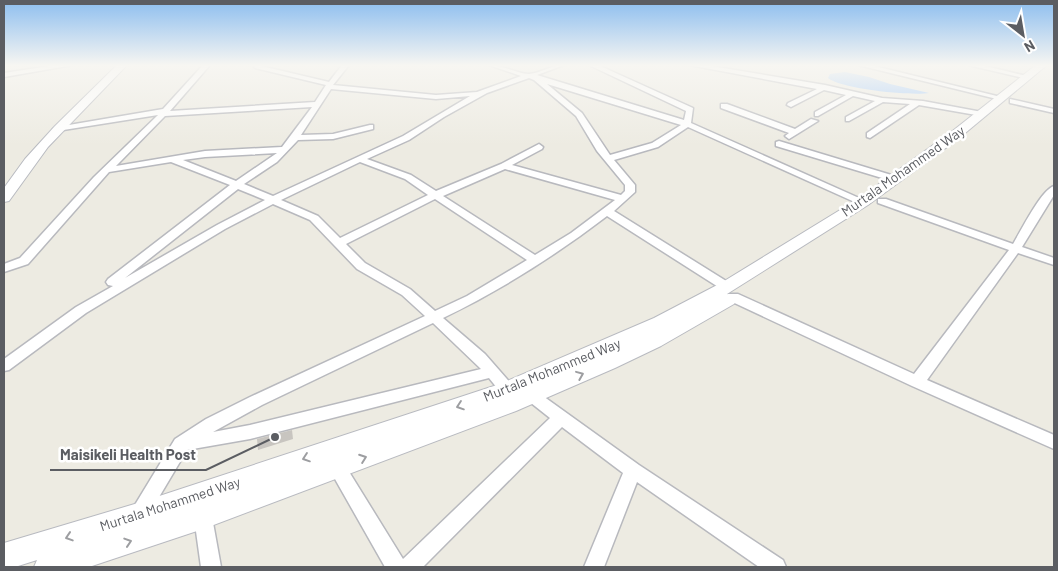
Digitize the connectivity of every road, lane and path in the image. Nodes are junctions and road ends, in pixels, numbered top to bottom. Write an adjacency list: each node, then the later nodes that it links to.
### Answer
1 (95, 92): 26 (main road)
2 (184, 92): 22 (street)
3 (325, 92): 18 (street)
4 (388, 92): 5 (street)
5 (484, 92): 34 (street)
6 (550, 92): 35 (street)
7 (580, 92): 25 (street)
8 (652, 92): 25 (street)
9 (816, 92): 19 (street)
10 (843, 92): 14 (street)
11 (972, 92): 16 (street)
12 (1015, 92): 16 (main road, Murtala Mohammed Way)
13 (1018, 92): 16 (main road, Murtala Mohammed Way)
14 (852, 94): 15 (street); 28 (street)
15 (882, 100): 17 (street); 24 (street)
16 (1007, 100): 21 (street); 23 (main road, Murtala Mohammed Way); 45 (main road, Murtala Mohammed Way)
17 (917, 103): 23 (street); 29 (street)
18 (318, 104): 22 (street); 30 (street)
19 (791, 105)
20 (724, 106): 28 (street)
21 (1054, 111)
22 (165, 112): 26 (street); 37 (street)
23 (982, 114): 38 (main road, Murtala Mohammed Way)
24 (849, 119)
25 (687, 124): 35 (street); 45 (street)
26 (57, 128): 42 (main road)
27 (370, 128): 30 (street)
28 (795, 132): 38 (street)
29 (870, 135)
30 (294, 137): 32 (street)
31 (539, 147): 36 (street)
32 (285, 150): 33 (street); 39 (street)
33 (171, 159): 37 (street); 39 (street)
34 (359, 159): 41 (street); 44 (street)
35 (608, 159): 43 (street)
36 (504, 166): 41 (street); 43 (street)
37 (107, 170): 51 (street)
38 (894, 179): 45 (main road, Murtala Mohammed Way)
39 (238, 184): 44 (street); 53 (street)
40 (1054, 189): 48 (street)
41 (436, 195): 47 (street); 49 (street)
42 (4, 198)
43 (624, 199): 46 (street)
44 (273, 200): 47 (street); 53 (street)
45 (873, 202): 48 (street); 52 (main road, Murtala Mohammed Way)
46 (608, 212): 49 (street); 52 (street)
47 (338, 243): 54 (street)
48 (1016, 248): 50 (street); 57 (street)
49 (535, 260): 54 (street)
50 (1054, 262)
51 (4, 268)
52 (730, 292): 57 (street); 58 (main road, Murtala Mohammed Way); 59 (main road, Murtala Mohammed Way, one-way to 52)
53 (81, 310): 55 (street)
54 (434, 317): 56 (street); 62 (street)
55 (4, 366)
56 (492, 372): 58 (street); 62 (street)
57 (917, 382): 61 (street)
58 (508, 390): 65 (main road, Murtala Mohammed Way, one-way to 65)
59 (530, 395): 60 (street); 63 (main road, Murtala Mohammed Way, one-way to 59)
60 (561, 418): 64 (street); 72 (street)
61 (1054, 442)
62 (181, 444): 65 (street)
63 (337, 467): 66 (main road, Murtala Mohammed Way); 71 (street)
64 (633, 470): 68 (street); 73 (street)
65 (138, 515): 67 (main road, Murtala Mohammed Way, one-way to 67)
66 (203, 517): 69 (main road, Murtala Mohammed Way, one-way to 66); 70 (street)
67 (4, 557)
68 (598, 565)
69 (48, 567)
70 (211, 567)
71 (396, 567)
72 (409, 567)
73 (776, 567)

